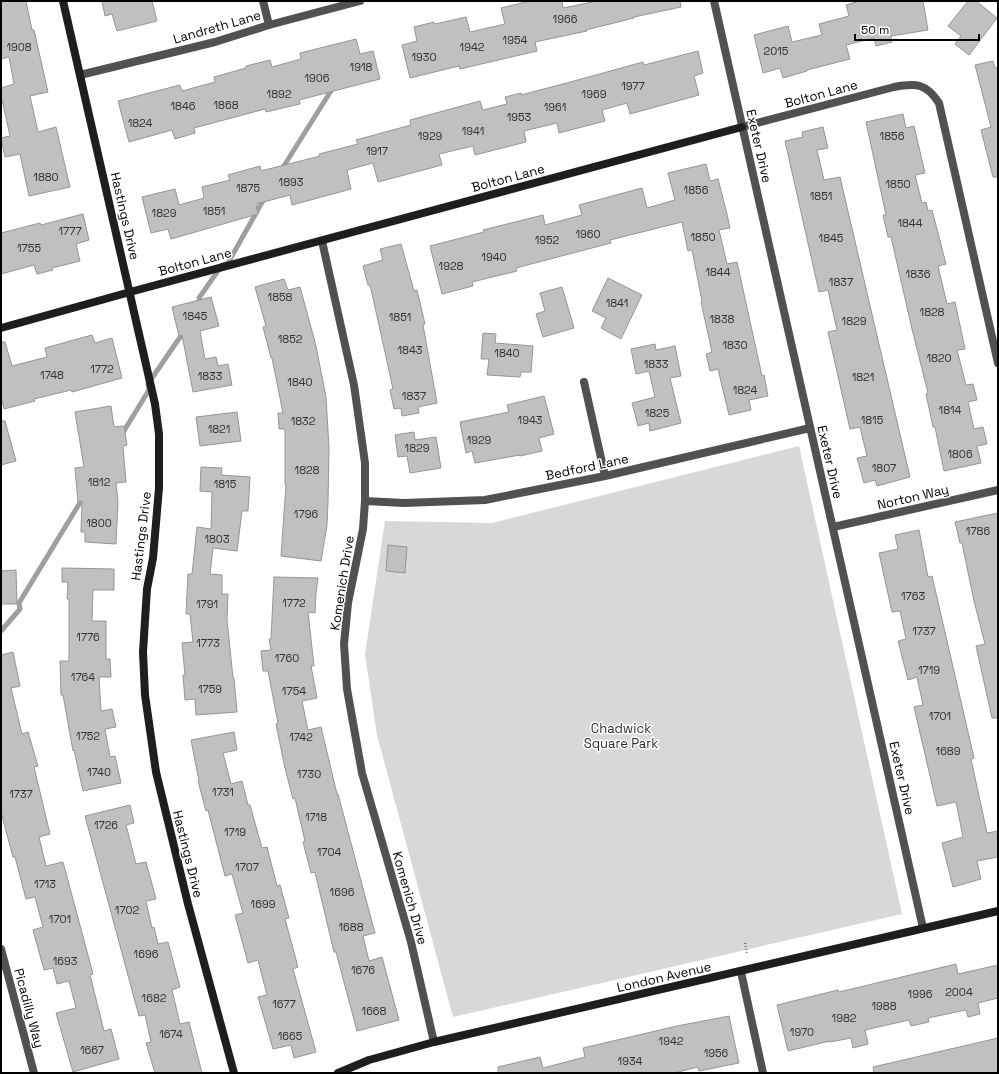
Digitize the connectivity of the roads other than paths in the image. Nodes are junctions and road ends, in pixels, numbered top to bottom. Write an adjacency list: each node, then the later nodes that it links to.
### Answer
1 (63, 1): 6 (street, Hastings Drive)
2 (263, 1): 5 (street)
3 (360, 1): 5 (street, Landreth Lane)
4 (714, 1): 7 (street, Exeter Drive)
5 (268, 25): 6 (street, Landreth Lane)
6 (80, 75): 9 (street, Hastings Drive)
7 (742, 127): 8 (street, Bolton Lane); 11 (street, Bolton Lane); 13 (street, Exeter Drive)
8 (322, 241): 9 (street, Bolton Lane); 16 (street, Komenich Drive)
9 (130, 292): 10 (street, Bolton Lane); 24 (street, Hastings Drive)
10 (1, 328)
11 (998, 363)
12 (584, 382): 14 (street)
13 (810, 428): 14 (street, Bedford Lane); 17 (street, Exeter Drive)
14 (605, 476): 16 (street, Bedford Lane)
15 (998, 490): 17 (street, Norton Way)
16 (365, 501): 22 (street, Komenich Drive)
17 (833, 527): 19 (street, Exeter Drive)
18 (998, 911): 19 (street, London Avenue)
19 (924, 928): 21 (street, London Avenue)
20 (1, 950): 23 (street, Picadilly Way)
21 (741, 972): 22 (street, London Avenue); 26 (street)
22 (434, 1042): 25 (street, London Avenue)
23 (34, 1073)
24 (234, 1073)
25 (338, 1073)
26 (763, 1073)

